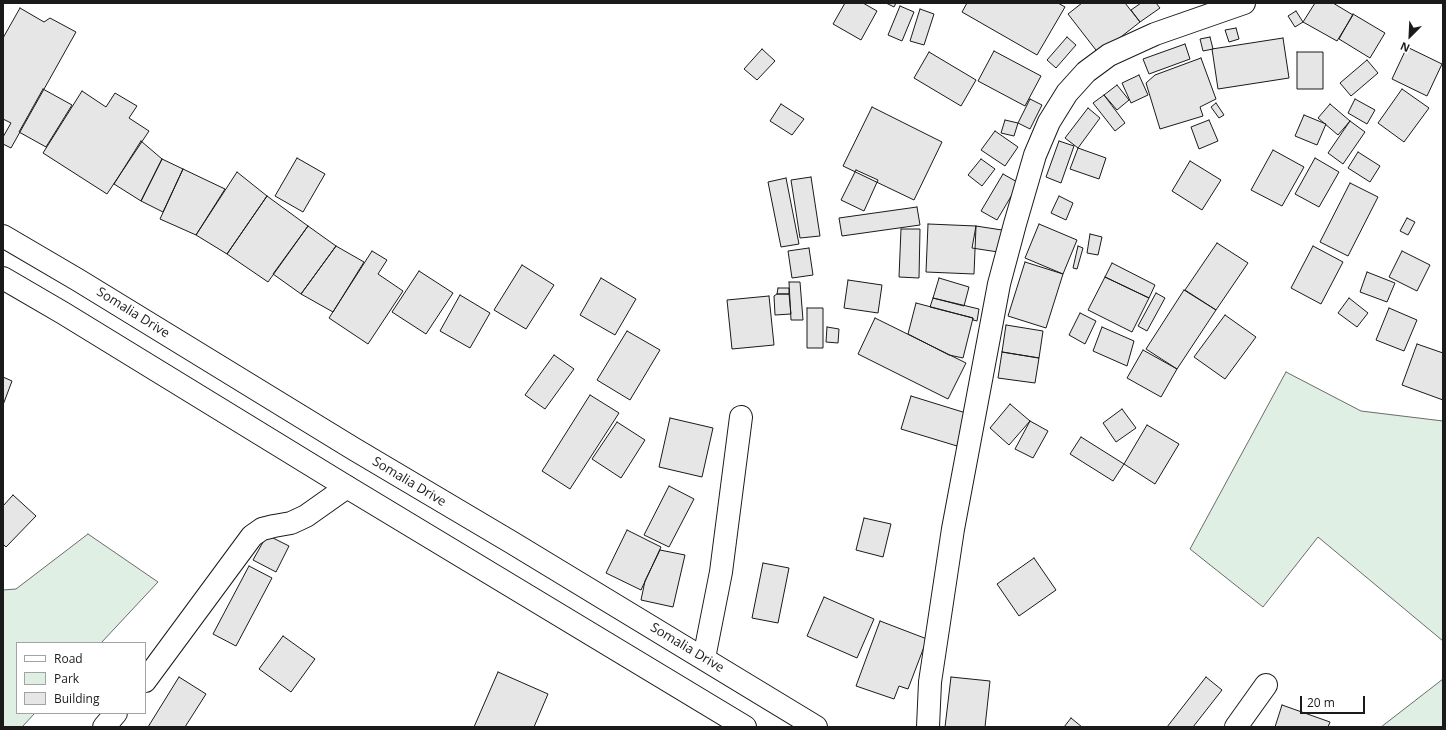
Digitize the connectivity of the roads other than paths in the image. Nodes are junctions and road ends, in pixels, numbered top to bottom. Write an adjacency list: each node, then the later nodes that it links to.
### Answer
1 (1244, 3): 13 (main road)
2 (3, 236): 6 (main road, Somalia Drive)
3 (3, 278): 5 (main road)
4 (741, 417): 6 (main road)
5 (347, 487): 7 (main road); 11 (main road)
6 (704, 658): 12 (main road, Somalia Drive)
7 (146, 680)
8 (1266, 685): 14 (main road)
9 (115, 714): 10 (main road)
10 (104, 727)
11 (745, 727)
12 (816, 727)
13 (928, 727)
14 (1236, 727)

